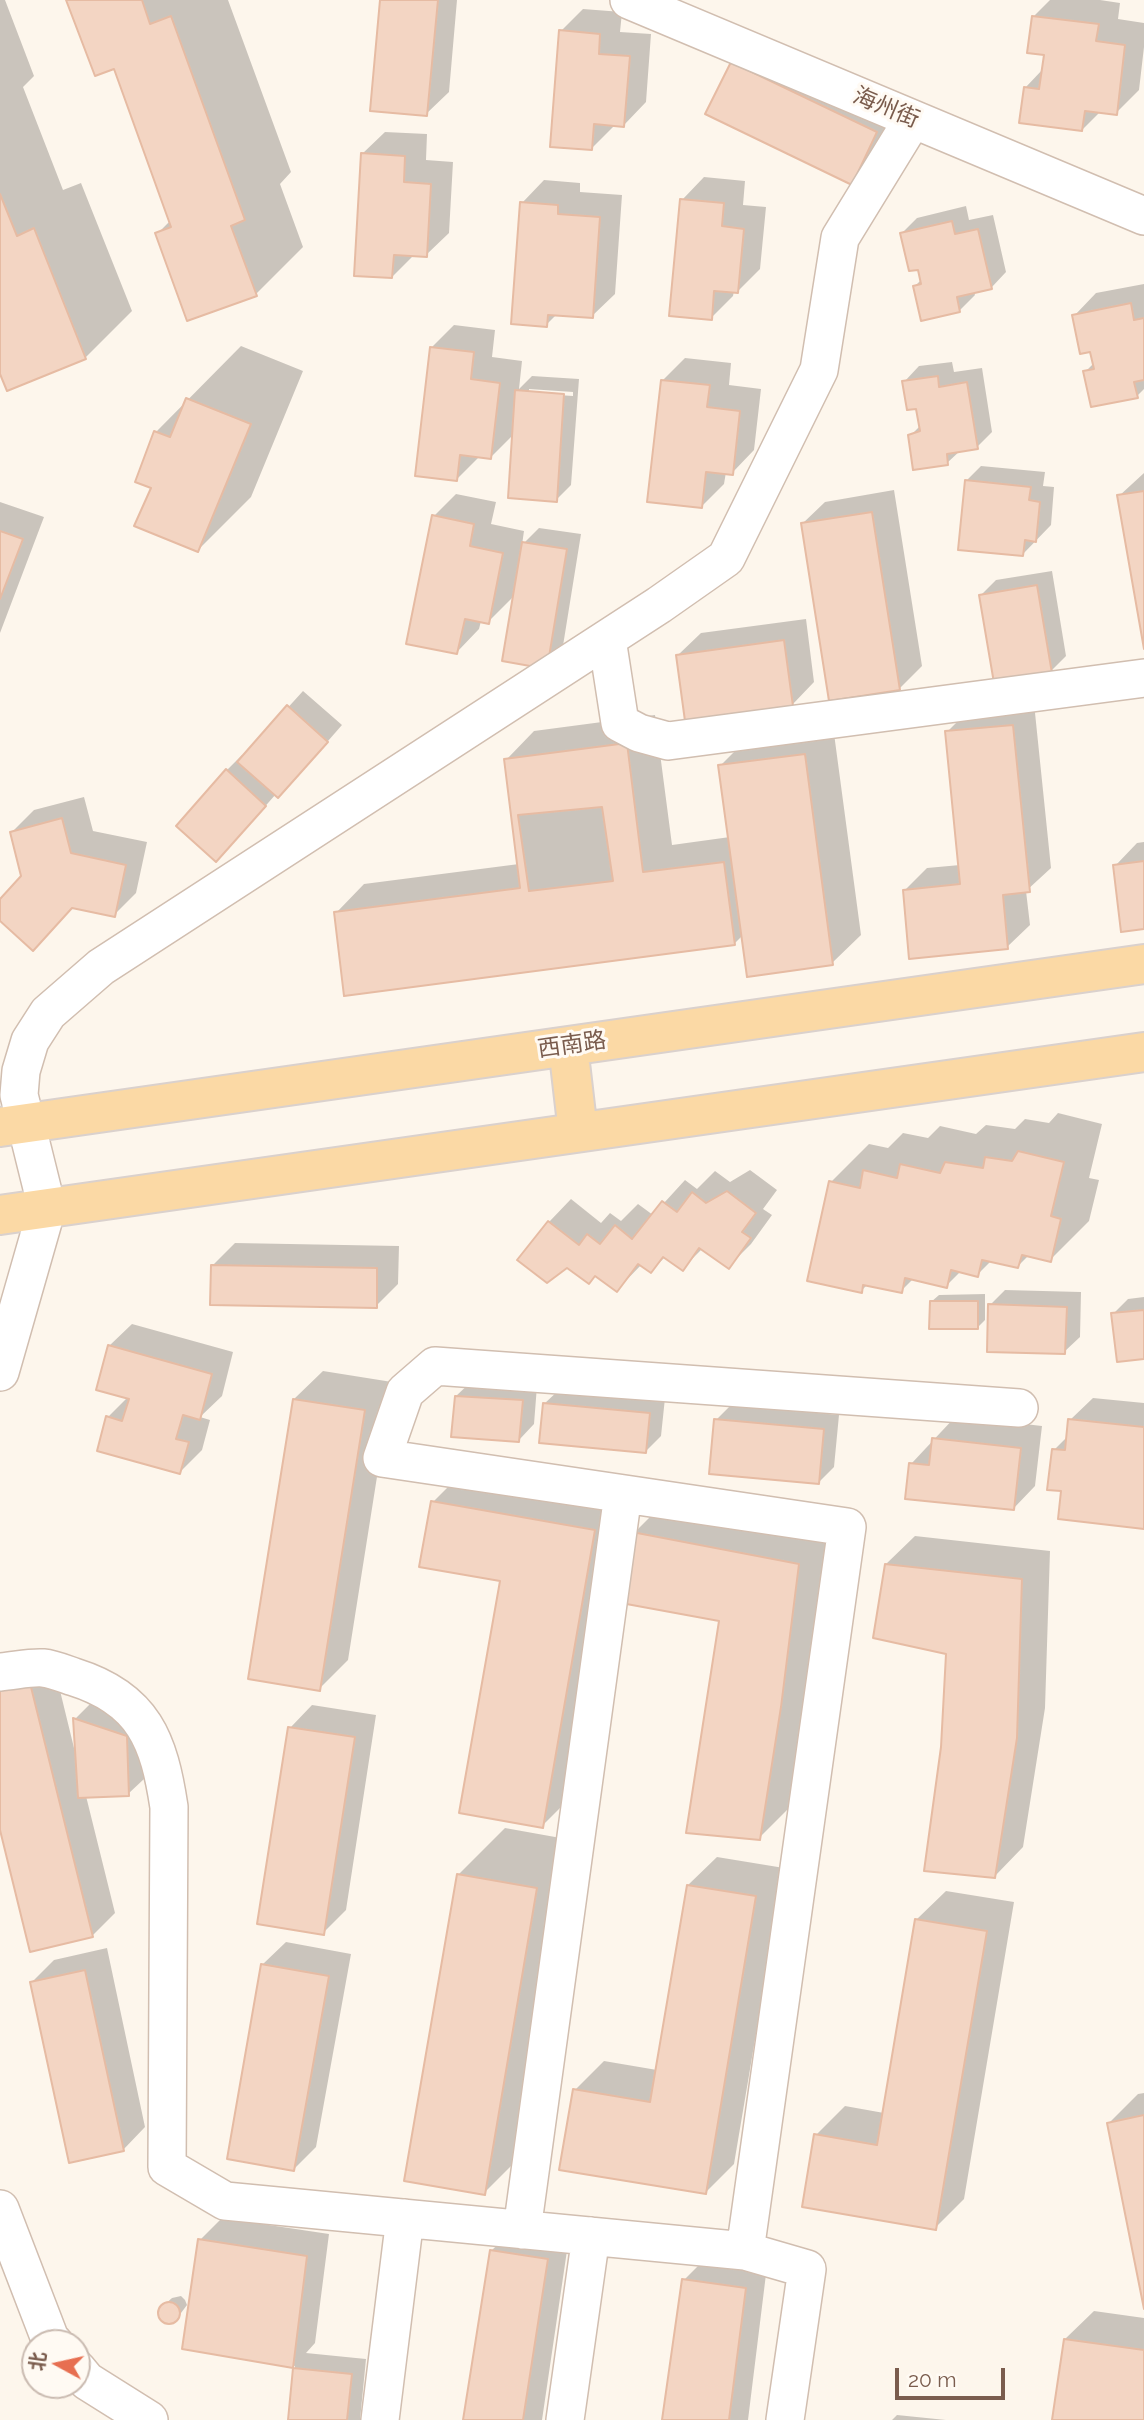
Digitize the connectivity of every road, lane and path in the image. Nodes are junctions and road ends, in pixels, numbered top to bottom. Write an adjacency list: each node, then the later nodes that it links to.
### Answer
1 (629, 0): 2 (street, 海州街)
2 (913, 119): 3 (street, 海州街); 4 (street)
3 (1144, 216)
4 (607, 639): 5 (street); 9 (street)
5 (1144, 678)
6 (1144, 964): 7 (main road, 西南路)
7 (568, 1046): 9 (main road, 西南路); 10 (main road)
8 (1144, 1052): 10 (main road)
9 (13, 1125): 11 (street)
10 (578, 1132): 11 (main road)
11 (47, 1208): 12 (main road); 13 (street)
12 (0, 1215)
13 (0, 1372)
14 (1019, 1408): 15 (street)
15 (623, 1494): 19 (street); 21 (street)
16 (0, 1672): 18 (street)
17 (0, 2208): 22 (street)
18 (405, 2218): 19 (street); 25 (street)
19 (522, 2230): 20 (street)
20 (592, 2236): 21 (street); 26 (street)
21 (745, 2251): 27 (street)
22 (46, 2329)
23 (91, 2384): 24 (street)
24 (149, 2420)
25 (380, 2420)
26 (565, 2420)
27 (785, 2420)

